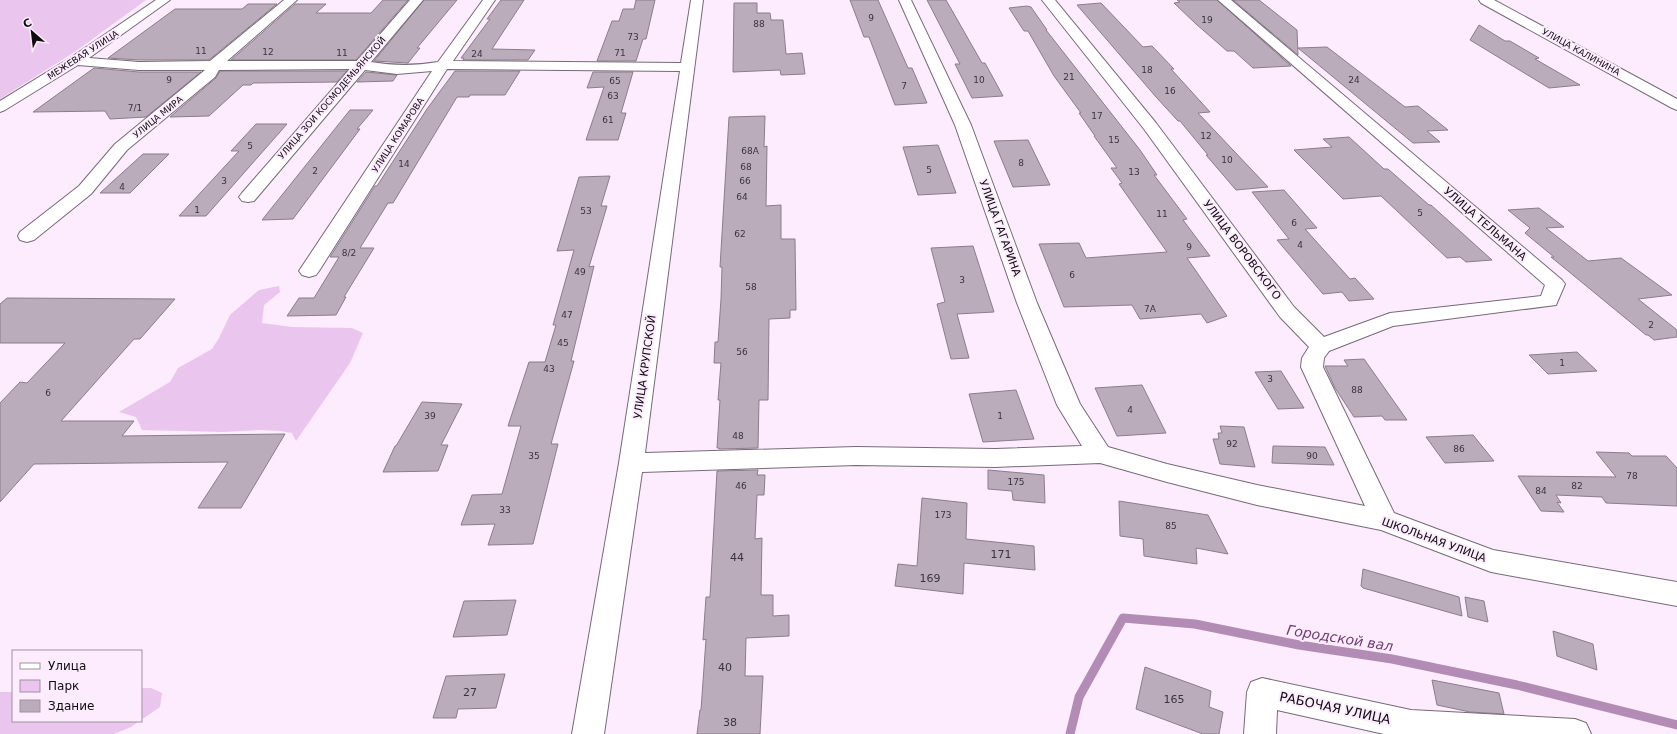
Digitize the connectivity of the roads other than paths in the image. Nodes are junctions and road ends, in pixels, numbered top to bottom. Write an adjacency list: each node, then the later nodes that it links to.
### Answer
1 (164, 0): 10 (street, МЕЖЕВАЯ УЛИЦА)
2 (291, 0): 11 (street, УЛИЦА МИРА)
3 (417, 0): 12 (street, УЛИЦА ЗОИ КОСМОДЕМЬЯНСКОЙ)
4 (489, 0): 13 (street, УЛИЦА КОМАРОВА)
5 (697, 0): 14 (street, УЛИЦА КРУПСКОЙ)
6 (905, 0): 21 (street, УЛИЦА ГАГАРИНА)
7 (1048, 0): 20 (street, УЛИЦА ВОРОВСКОГО)
8 (1224, 0): 20 (street, УЛИЦА ТЕЛЬМАНА)
9 (1485, 0): 15 (street, УЛИЦА КАЛИНИНА)
10 (75, 61): 11 (street); 16 (street, МЕЖЕВАЯ УЛИЦА)
11 (214, 65): 12 (street); 18 (street, УЛИЦА МИРА)
12 (360, 65): 13 (street); 17 (street, УЛИЦА ЗОИ КОСМОДЕМЬЯНСКОЙ)
13 (443, 65): 14 (street); 19 (street, УЛИЦА КОМАРОВА)
14 (688, 67): 22 (street, УЛИЦА КРУПСКОЙ)
15 (1677, 105)
16 (0, 107)
17 (248, 197)
18 (27, 236)
19 (309, 271)
20 (1321, 346): 23 (street)
21 (1100, 454): 22 (street, ШКОЛЬНАЯ УЛИЦА); 23 (street, ШКОЛЬНАЯ УЛИЦА)
22 (631, 463): 25 (street, УЛИЦА КРУПСКОЙ)
23 (1384, 520): 24 (street, ШКОЛЬНАЯ УЛИЦА)
24 (1677, 594)
25 (588, 734)
26 (1260, 734): 27 (street, РАБОЧАЯ УЛИЦА)
27 (1575, 734)

